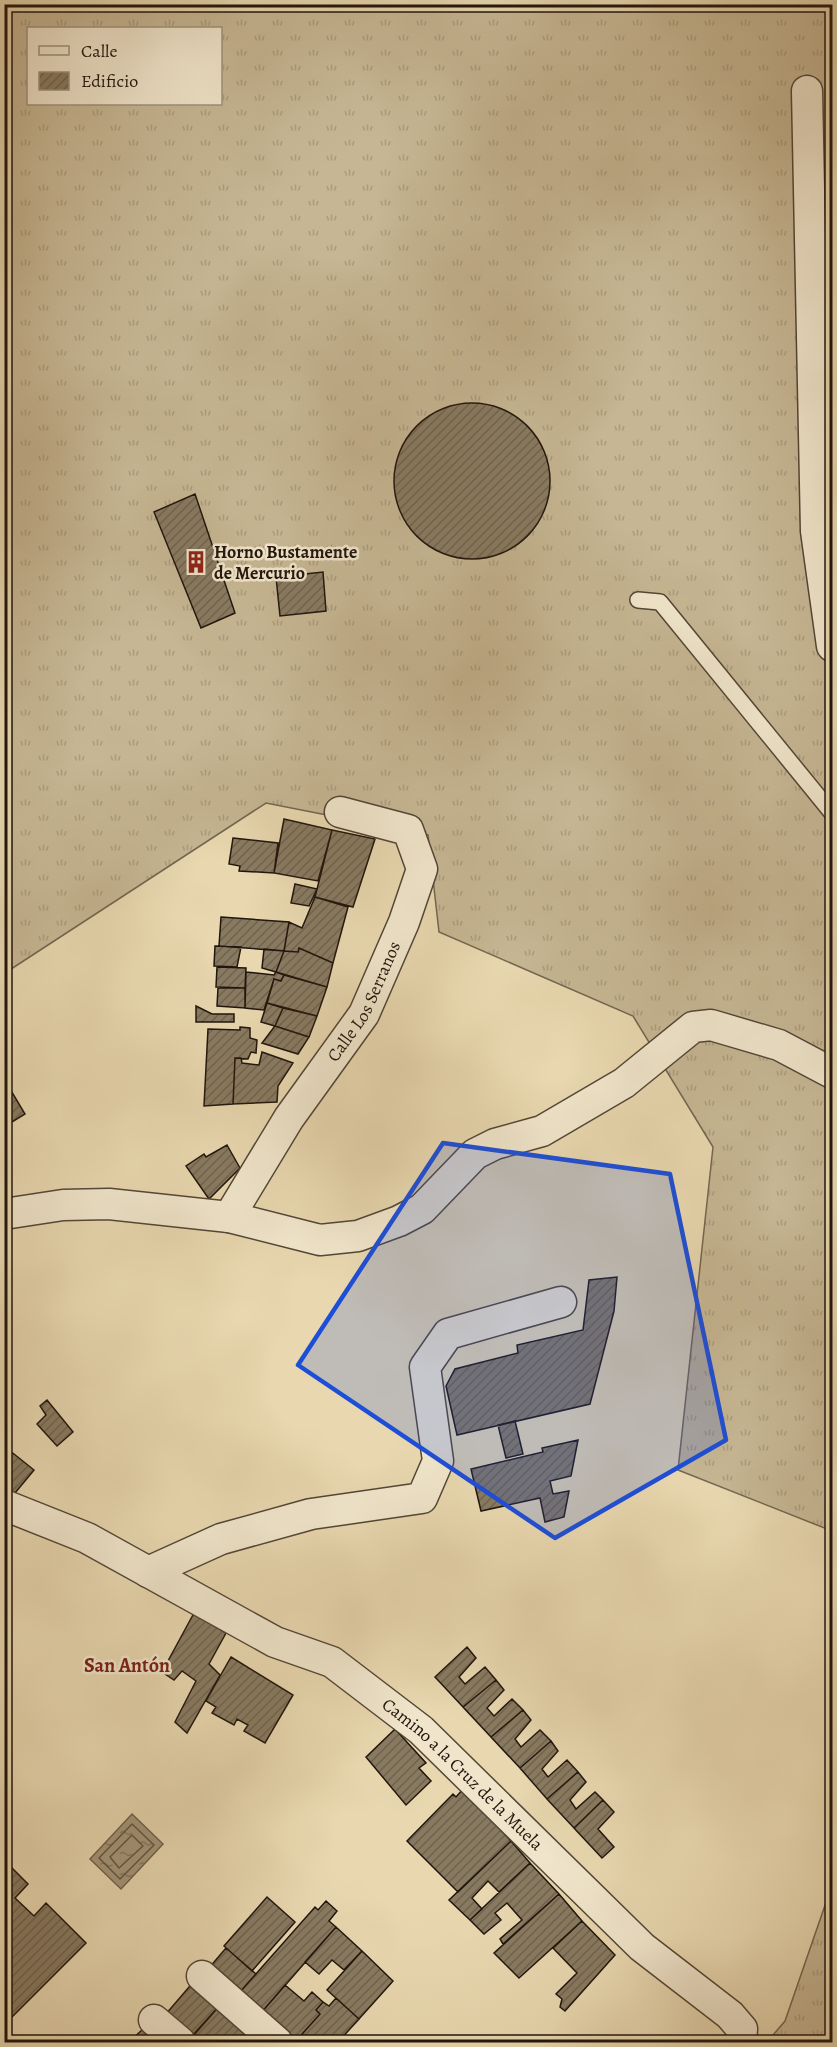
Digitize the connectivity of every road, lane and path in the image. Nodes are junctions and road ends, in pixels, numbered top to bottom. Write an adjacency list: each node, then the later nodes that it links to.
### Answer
1 (807, 92): 3 (street)
2 (638, 600): 5 (lane)
3 (832, 646)
4 (340, 812): 8 (street, Calle Los Serranos)
5 (832, 813)
6 (832, 1073): 8 (street)
7 (4, 1214): 8 (street)
8 (229, 1217)
9 (561, 1302): 11 (street)
10 (4, 1505): 11 (street, Camino a la Cruz de la Muela)
11 (148, 1572): 14 (street, Camino a la Cruz de la Muela)
12 (202, 1976): 16 (street)
13 (154, 2020): 15 (street)
14 (741, 2036)
15 (180, 2043)
16 (277, 2043)

